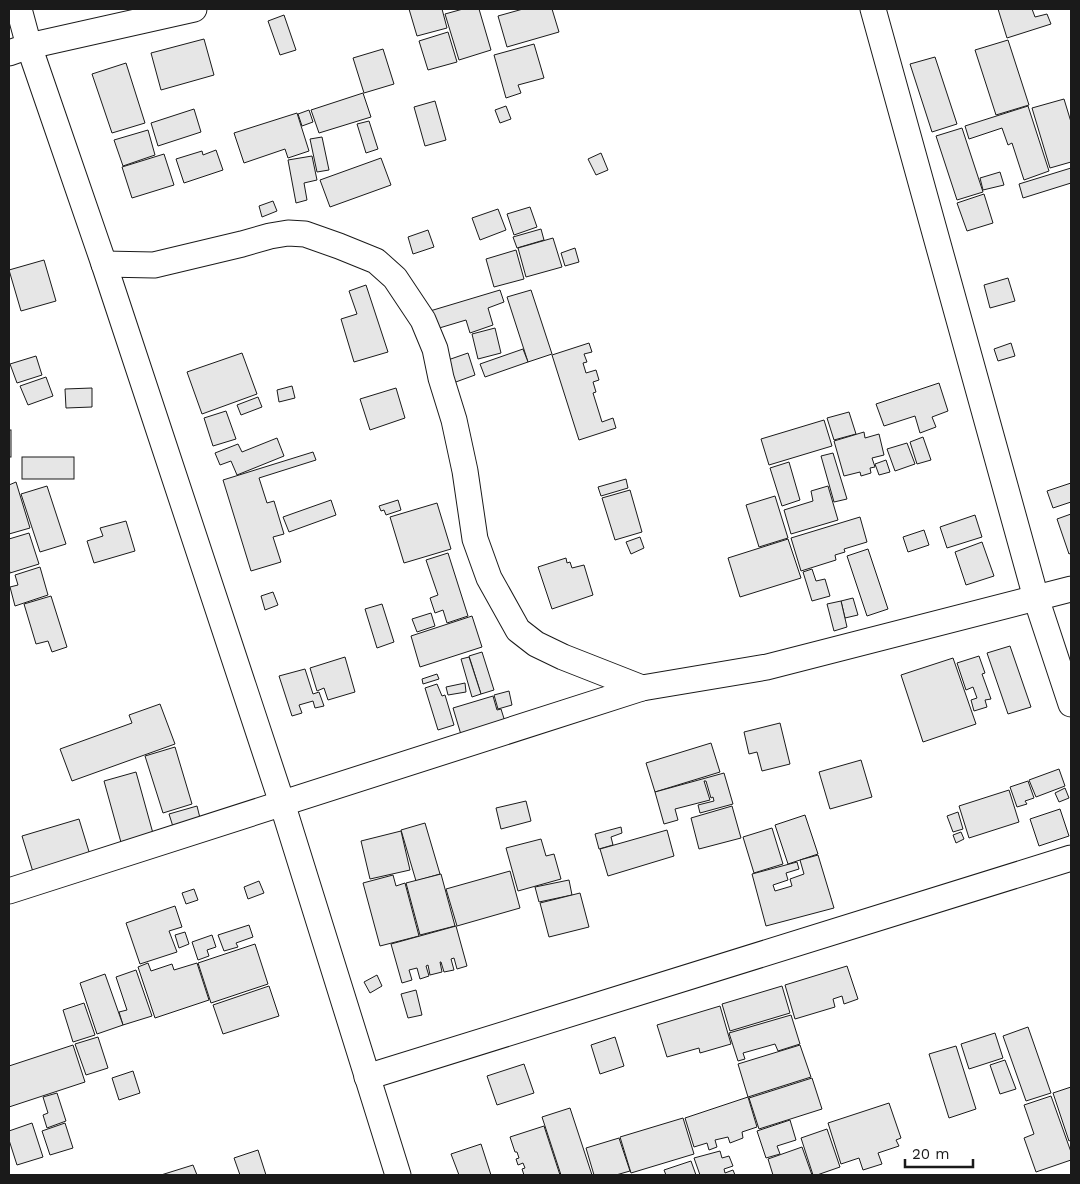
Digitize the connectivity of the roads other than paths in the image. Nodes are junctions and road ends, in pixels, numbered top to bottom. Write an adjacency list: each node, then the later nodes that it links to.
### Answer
1 (19, 9): 4 (street)
2 (194, 9): 4 (street)
3 (873, 9): 7 (street)
4 (19, 49): 5 (street)
5 (104, 264): 8 (street); 10 (street)
6 (1071, 589): 7 (street)
7 (1036, 598): 8 (street); 9 (street)
8 (642, 688): 10 (street)
9 (1071, 704)
10 (282, 803): 12 (street); 13 (street)
11 (1071, 858): 13 (street)
12 (9, 892)
13 (367, 1078): 14 (street)
14 (398, 1175)

